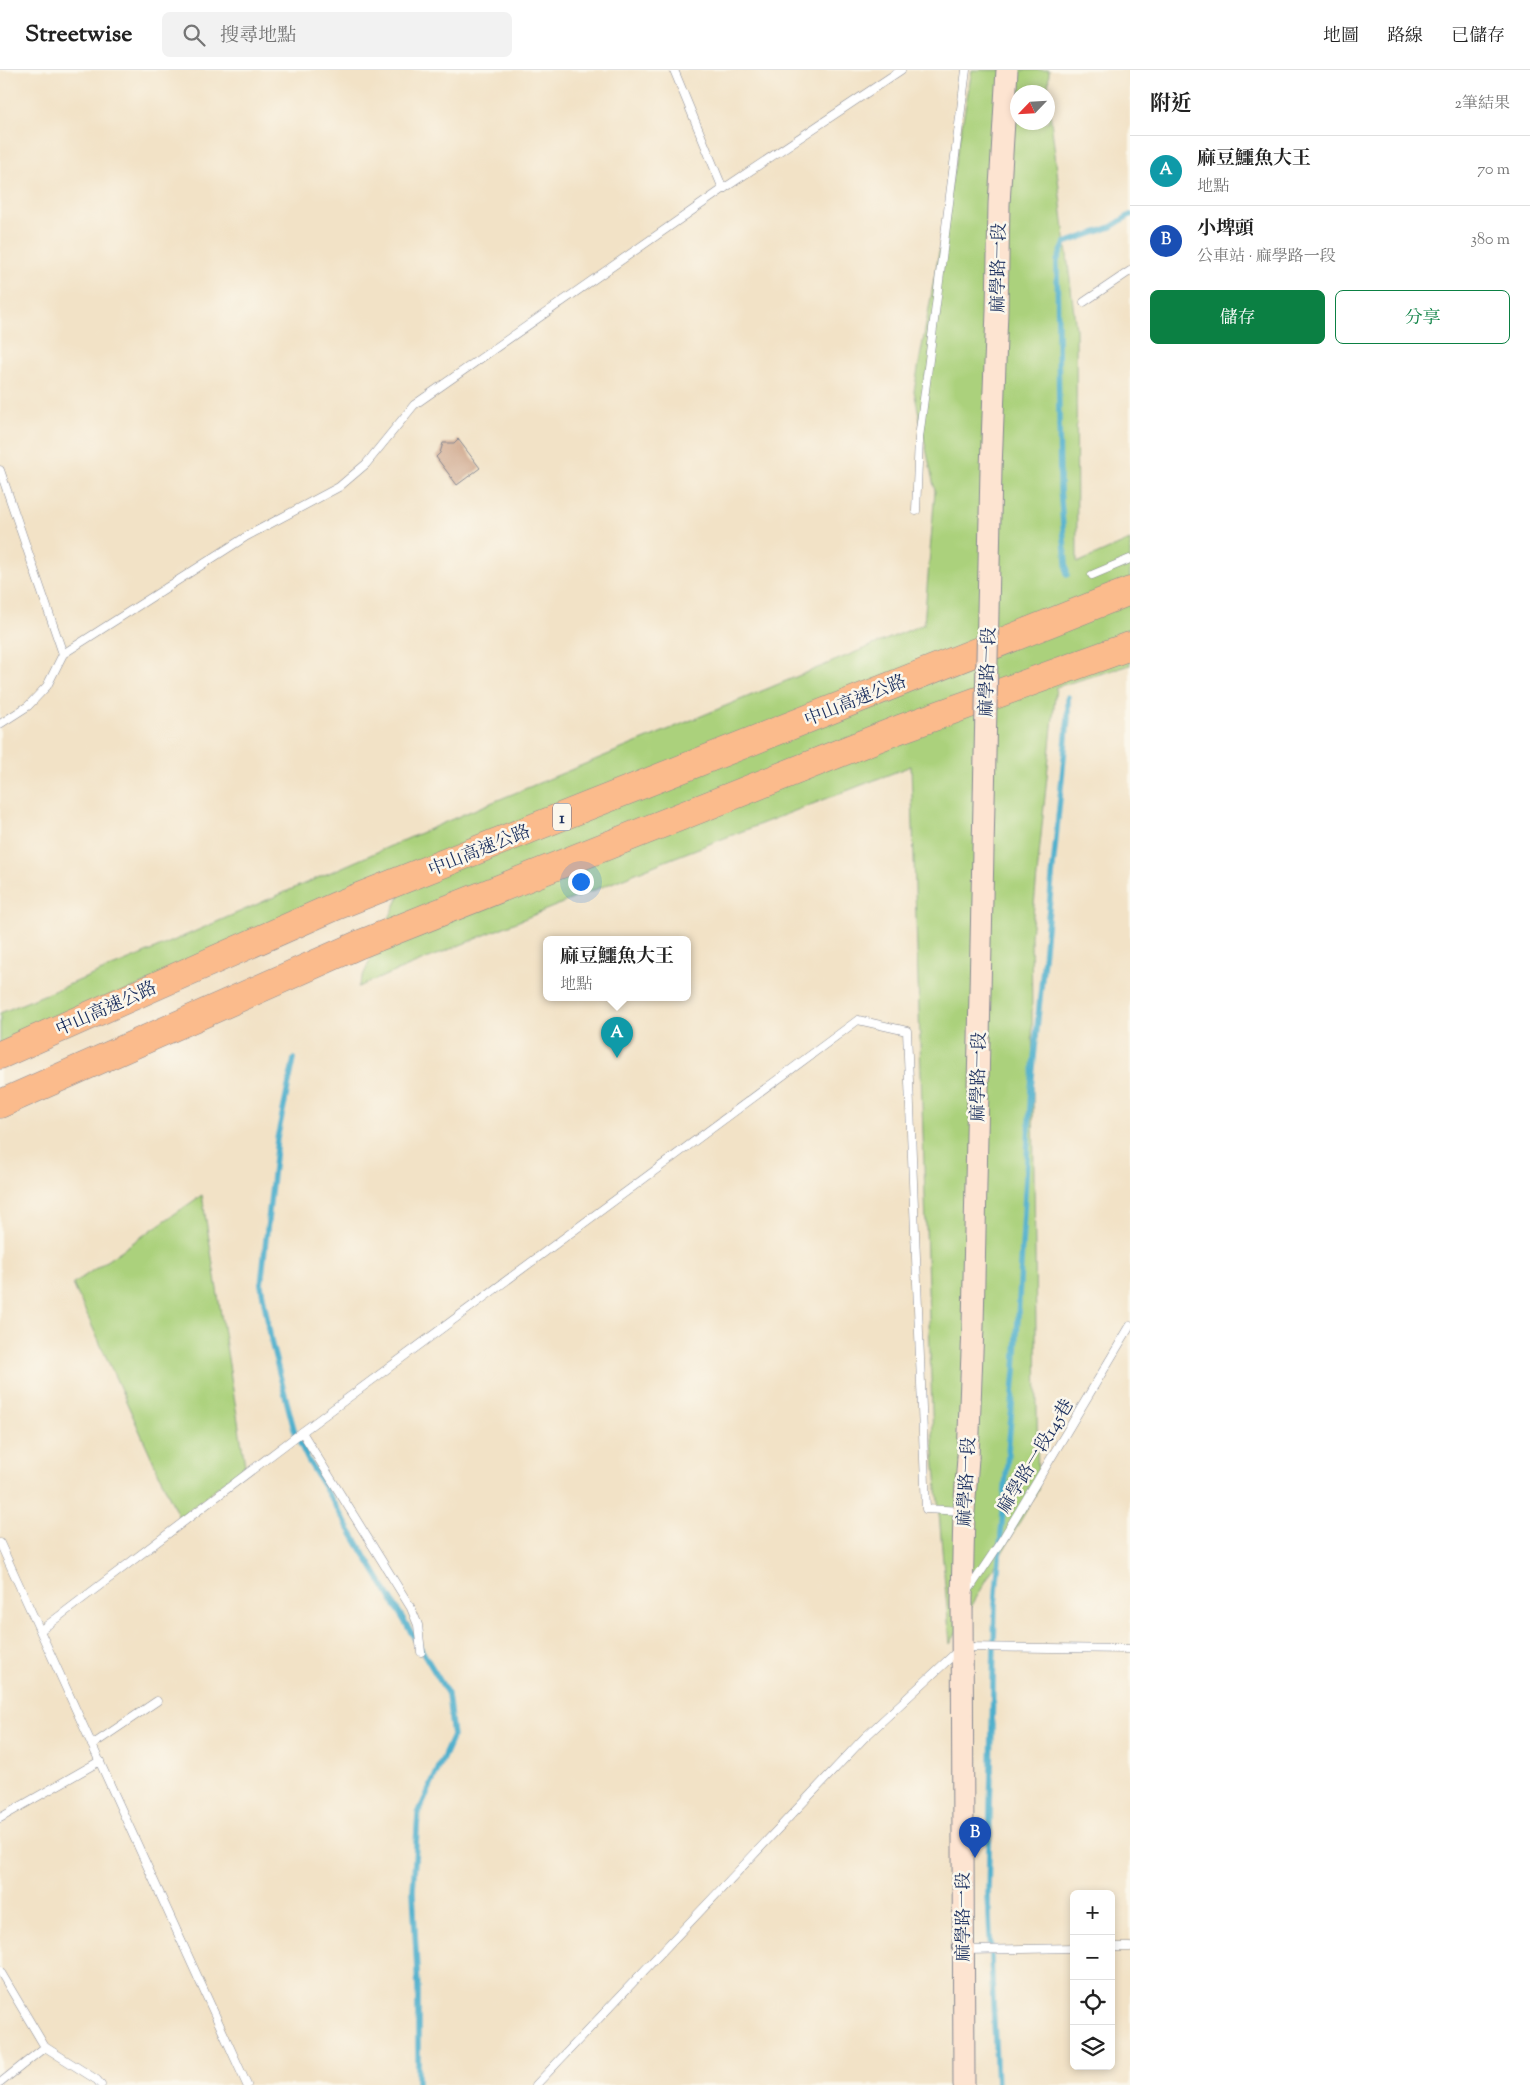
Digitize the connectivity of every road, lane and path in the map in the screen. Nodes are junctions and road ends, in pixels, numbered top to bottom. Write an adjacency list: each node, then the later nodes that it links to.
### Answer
1 (674, 70): 5 (lane)
2 (901, 70): 5 (lane)
3 (966, 70): 9 (lane)
4 (1007, 70): 20 (main road, 麻學路一段, bridge)
5 (724, 190): 14 (lane)
6 (1130, 271): 7 (lane)
7 (1084, 302)
8 (0, 470): 14 (lane)
9 (916, 511)
10 (1130, 559): 11 (lane)
11 (1092, 576)
12 (1130, 591): 16 (highway, 中山高速公路 / 1)
13 (1130, 646): 17 (highway)
14 (63, 654): 15 (lane)
15 (0, 724)
16 (0, 1055)
17 (0, 1104)
18 (1130, 1326): 22 (lane, 麻學路一段145巷)
19 (302, 1432): 20 (lane); 23 (lane); 26 (lane)
20 (964, 1512): 22 (main road, 麻學路一段)
21 (0, 1543): 23 (lane)
22 (962, 1599): 24 (main road, 麻學路一段)
23 (41, 1630): 28 (lane)
24 (962, 1647): 25 (lane); 34 (main road, 麻學路一段); 40 (lane)
25 (1130, 1649)
26 (421, 1652)
27 (157, 1701): 28 (lane)
28 (92, 1745): 29 (lane)
29 (100, 1761): 30 (lane); 39 (lane)
30 (0, 1818)
31 (1115, 1947): 32 (lane)
32 (1130, 1947)
33 (1070, 1948): 34 (lane)
34 (972, 1950): 41 (main road, 麻學路一段)
35 (0, 1971): 36 (lane)
36 (45, 2047): 37 (lane); 38 (lane)
37 (0, 2083)
38 (101, 2085)
39 (247, 2085)
40 (536, 2085)
41 (964, 2085)

